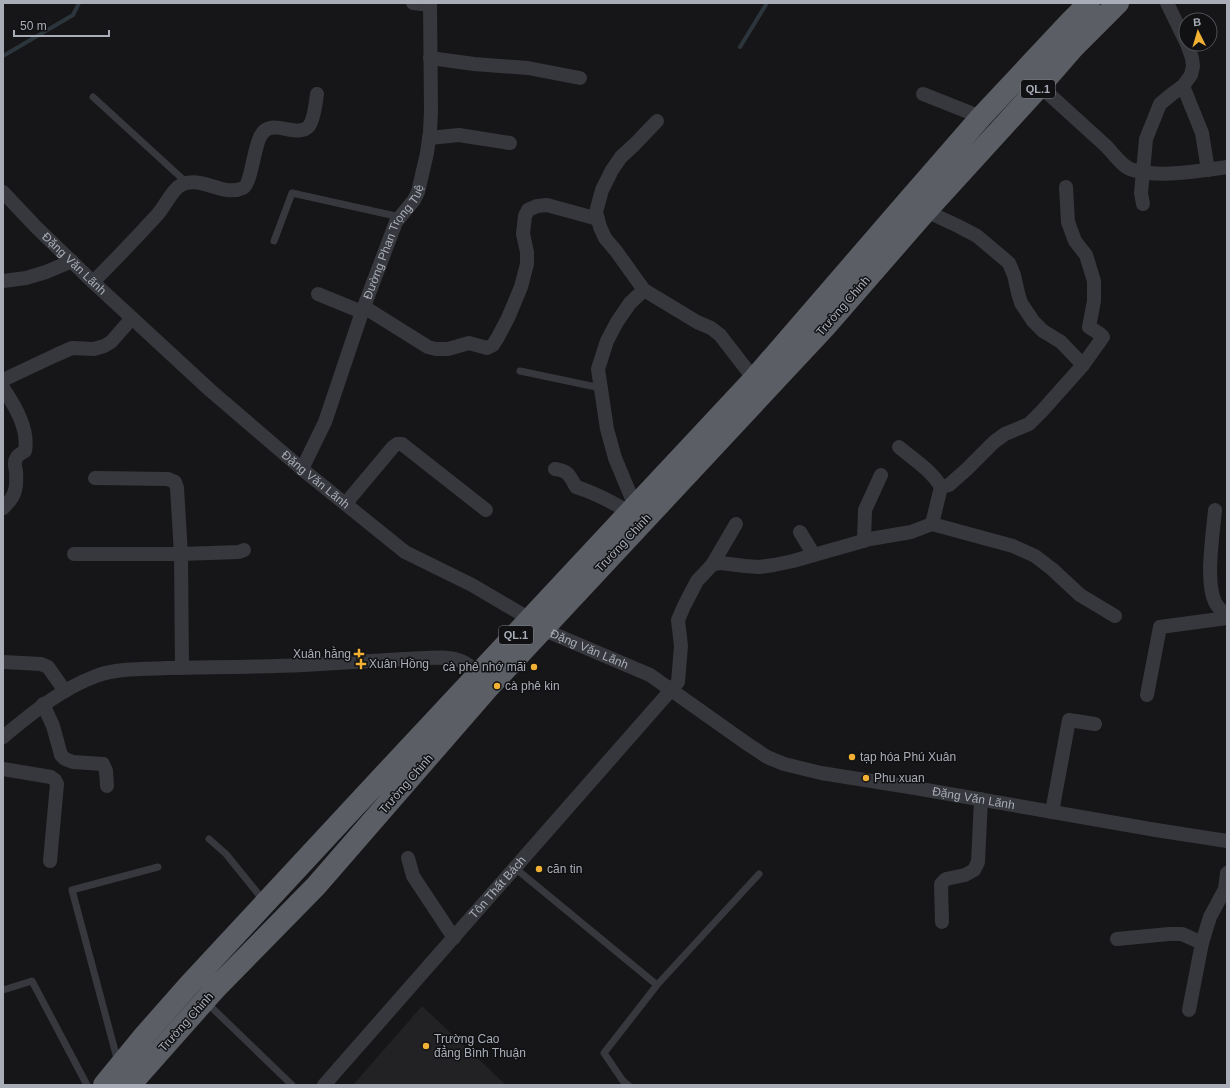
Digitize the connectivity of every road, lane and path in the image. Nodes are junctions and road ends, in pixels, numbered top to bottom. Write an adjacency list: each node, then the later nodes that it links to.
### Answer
1 (413, 3): 5 (street)
2 (1089, 3): 15 (highway, Trường Chinh / QL.1)
3 (1118, 3): 10 (highway, Trường Chinh / QL.1)
4 (1167, 3): 6 (street)
5 (430, 4): 8 (street, Đường Phan Trọng Tuệ)
6 (1178, 26)
7 (1190, 52): 11 (street)
8 (430, 58): 9 (street); 17 (street, Đường Phan Trọng Tuệ)
9 (580, 78)
10 (1040, 86): 20 (highway, Trường Chinh / QL.1); 22 (street)
11 (1183, 86): 21 (street); 22 (street)
12 (317, 94): 23 (street)
13 (923, 94): 15 (street)
14 (93, 97): 23 (lane)
15 (982, 117): 20 (highway, Trường Chinh / QL.1)
16 (657, 121): 29 (street)
17 (429, 138): 18 (street); 28 (street, Đường Phan Trọng Tuệ)
18 (510, 143)
19 (1227, 167): 21 (street)
20 (950, 169): 26 (highway, Trường Chinh / QL.1); 40 (highway, Trường Chinh / QL.1)
21 (1208, 170): 22 (street)
22 (1143, 172): 27 (street)
23 (187, 183): 33 (street)
24 (1066, 187): 38 (street)
25 (3, 192): 31 (street, Đặng Văn Lãnh)
26 (932, 204): 38 (street); 66 (highway, Trường Chinh / QL.1)
27 (1143, 204)
28 (400, 217): 30 (lane); 36 (street, Đường Phan Trọng Tuệ)
29 (598, 219): 34 (street); 36 (street)
30 (274, 241)
31 (72, 261): 32 (street); 33 (street, Đặng Văn Lãnh)
32 (3, 281)
33 (93, 282): 37 (street, Đặng Văn Lãnh)
34 (644, 290): 40 (street); 43 (street)
35 (318, 294): 36 (street)
36 (363, 310): 45 (street, Đường Phan Trọng Tuệ)
37 (132, 318): 41 (street); 45 (street, Đặng Văn Lãnh)
38 (1083, 365): 49 (street)
39 (520, 371): 43 (lane)
40 (754, 379): 52 (highway, Trường Chinh / QL.1)
41 (3, 380)
42 (3, 388): 51 (street)
43 (601, 388): 52 (street)
44 (899, 447): 49 (street)
45 (302, 469): 50 (street, Đặng Văn Lãnh)
46 (555, 469): 52 (street)
47 (881, 475): 58 (street)
48 (95, 478): 61 (street)
49 (941, 487): 56 (street)
50 (346, 503): 53 (street); 66 (street, Đặng Văn Lãnh)
51 (3, 508)
52 (632, 509): 66 (highway, Trường Chinh / QL.1)
53 (486, 510)
54 (1215, 510): 65 (street)
55 (736, 524): 63 (street, Tôn Thất Bách)
56 (932, 524): 58 (street); 64 (street)
57 (800, 532): 62 (street)
58 (864, 541): 62 (street)
59 (244, 550): 61 (street)
60 (74, 554): 61 (street)
61 (181, 554): 68 (street)
62 (814, 555): 63 (street)
63 (712, 565): 71 (street, Tôn Thất Bách)
64 (1115, 616)
65 (1227, 617): 72 (street)
66 (536, 624): 69 (highway, Trường Chinh / QL.1); 71 (street, Đặng Văn Lãnh)
67 (3, 662): 70 (street)
68 (182, 668): 69 (street); 70 (street)
69 (484, 681): 90 (highway, Trường Chinh / QL.1); 97 (highway, Trường Chinh / QL.1)
70 (65, 691): 73 (street)
71 (671, 691): 80 (street, Đặng Văn Lãnh); 87 (street, Tôn Thất Bách)
72 (1147, 695)
73 (43, 704): 75 (street); 76 (street)
74 (1095, 724): 81 (street)
75 (3, 737)
76 (65, 759): 78 (street); 79 (street)
77 (3, 769): 78 (street)
78 (55, 780): 85 (street)
79 (107, 786)
80 (981, 799): 81 (street, Đặng Văn Lãnh); 91 (street)
81 (1052, 812): 83 (street, Đặng Văn Lãnh)
82 (209, 839): 90 (lane)
83 (1227, 840)
84 (408, 858): 92 (street)
85 (50, 861)
86 (158, 867): 99 (lane)
87 (515, 868): 92 (street, Tôn Thất Bách); 95 (lane)
88 (1227, 873): 94 (street)
89 (759, 874): 95 (lane)
90 (265, 902): 99 (highway, Trường Chinh / QL.1)
91 (942, 922)
92 (454, 938): 104 (street, Tôn Thất Bách)
93 (1117, 939): 94 (street)
94 (1202, 943): 98 (street)
95 (657, 986): 105 (lane)
96 (3, 990): 100 (lane)
97 (205, 1000): 102 (highway, Trường Chinh / QL.1); 103 (lane)
98 (1190, 1010)
99 (119, 1066): 101 (highway, Trường Chinh / QL.1)
100 (87, 1085)
101 (104, 1085)
102 (130, 1085)
103 (292, 1085)
104 (324, 1085)
105 (628, 1085)

